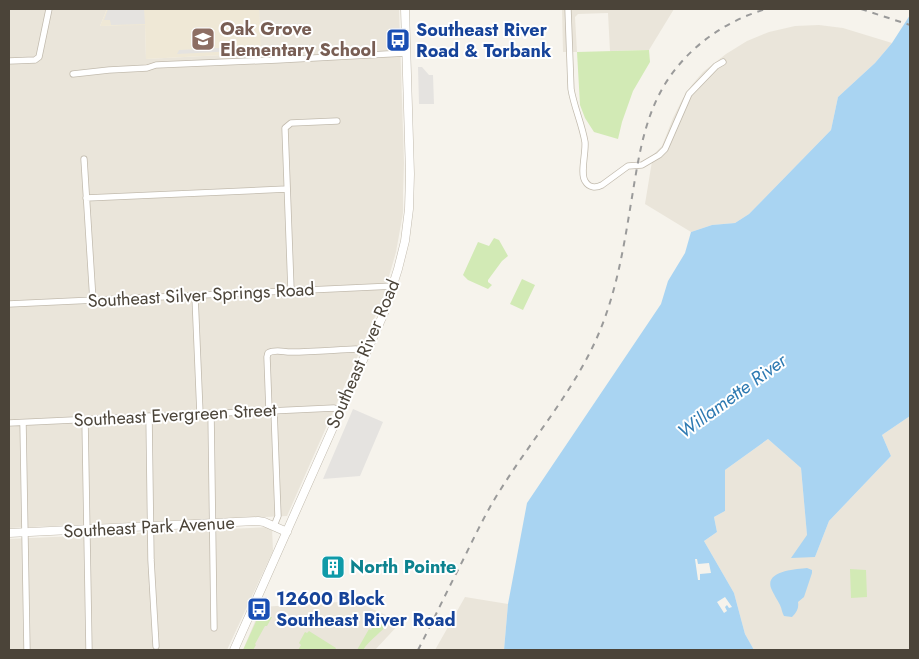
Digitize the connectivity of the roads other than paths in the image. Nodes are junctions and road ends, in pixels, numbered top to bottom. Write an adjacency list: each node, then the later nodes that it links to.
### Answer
1 (49, 9): 5 (street)
2 (405, 9): 4 (street, Southeast River Road)
3 (568, 9): 6 (street)
4 (406, 53): 7 (street); 12 (street, Southeast River Road)
5 (9, 61)
6 (723, 62)
7 (73, 74)
8 (337, 121): 10 (street)
9 (84, 159): 11 (street)
10 (287, 189): 11 (street); 13 (street)
11 (86, 198): 15 (street)
12 (394, 286): 13 (street, Southeast Silver Springs Road); 17 (street, Southeast River Road)
13 (291, 290): 14 (street, Southeast Silver Springs Road)
14 (194, 296): 15 (street, Southeast Silver Springs Road); 21 (street)
15 (93, 301): 16 (street, Southeast Silver Springs Road)
16 (9, 304)
17 (366, 353): 18 (street); 19 (street, Southeast River Road)
18 (271, 410): 19 (street, Southeast Evergreen Street); 20 (street, Southeast Evergreen Street); 27 (street)
19 (340, 410): 30 (street, Southeast River Road)
20 (211, 413): 21 (street, Southeast Evergreen Street); 26 (street)
21 (200, 414): 22 (street, Southeast Evergreen Street)
22 (149, 416): 23 (street, Southeast Evergreen Street); 28 (street)
23 (85, 420): 24 (street, Southeast Evergreen Street); 29 (street)
24 (23, 423): 25 (street, Southeast Evergreen Street); 32 (street)
25 (9, 424)
26 (213, 524): 27 (street, Southeast Park Avenue); 28 (street, Southeast Park Avenue); 33 (street)
27 (274, 526): 30 (street, Southeast Park Avenue)
28 (150, 527): 29 (street, Southeast Park Avenue); 34 (street)
29 (87, 530): 32 (street, Southeast Park Avenue); 36 (street)
30 (287, 532): 37 (street, Southeast River Road)
31 (9, 533): 32 (street, Southeast Park Avenue)
32 (25, 533): 35 (street)
33 (214, 628)
34 (156, 646)
35 (27, 650)
36 (89, 650)
37 (234, 650)

